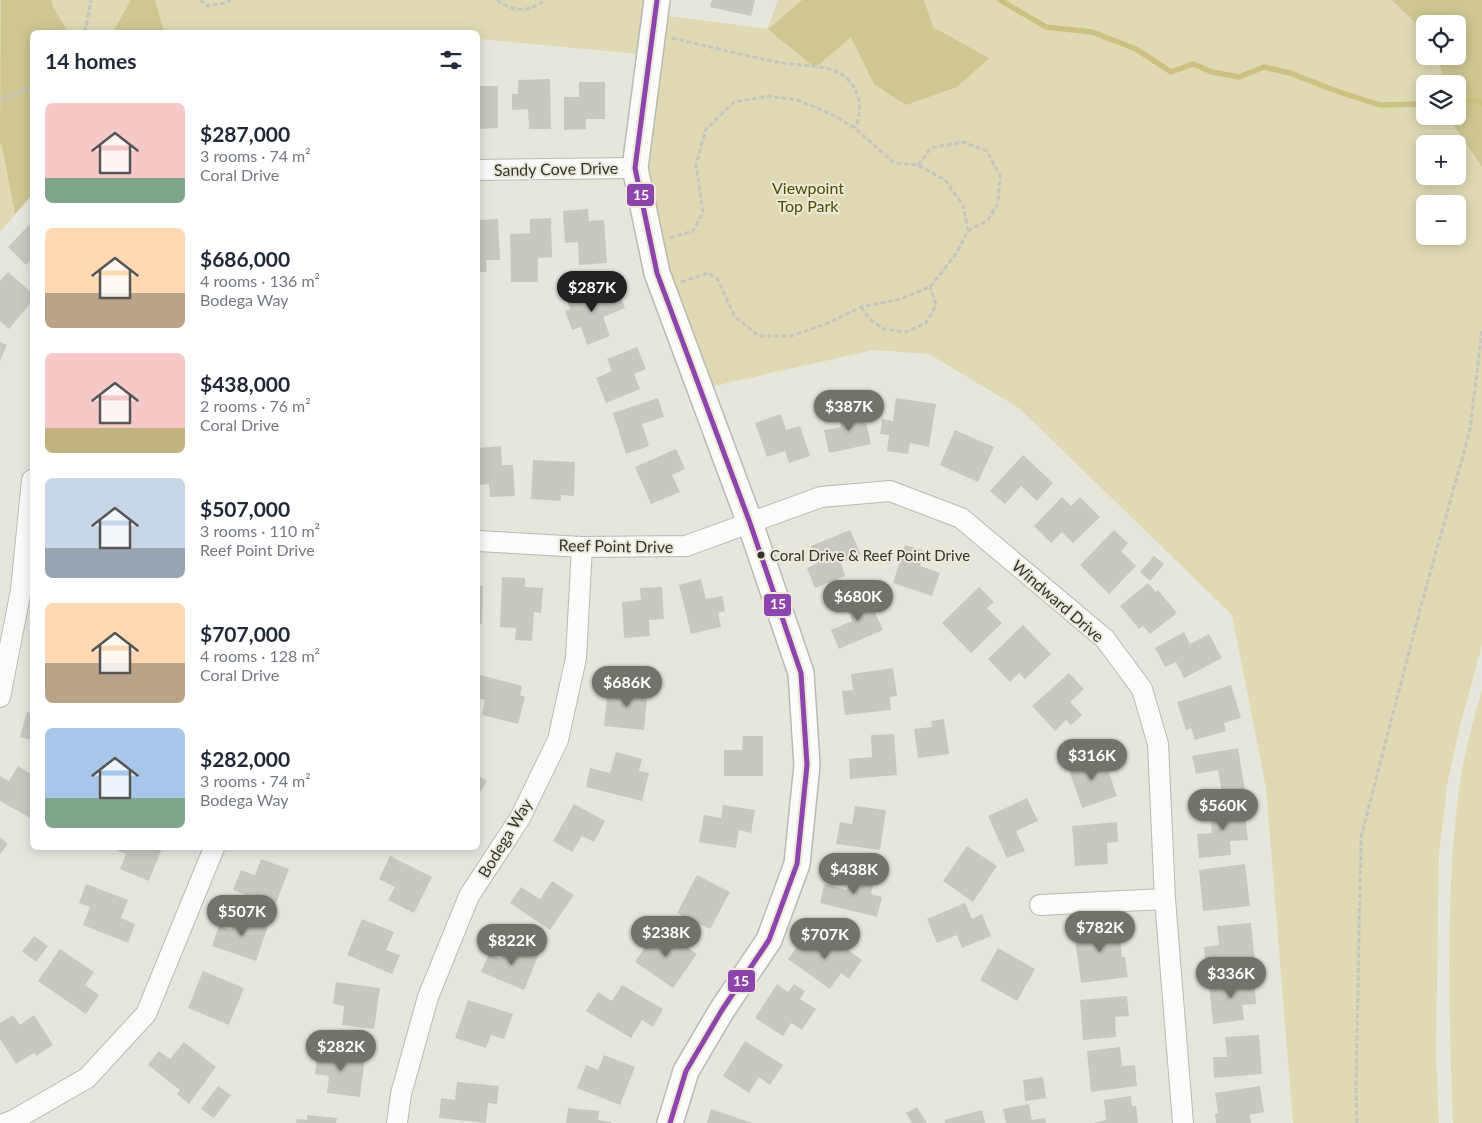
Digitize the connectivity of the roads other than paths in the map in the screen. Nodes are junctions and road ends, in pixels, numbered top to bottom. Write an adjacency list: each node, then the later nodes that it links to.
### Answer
1 (657, 0): 2 (street)
2 (635, 168): 3 (street, Sandy Cove Drive); 5 (street)
3 (480, 170)
4 (30, 500): 8 (street)
5 (750, 523): 7 (street, Reef Point Drive); 10 (street, Windward Drive); 14 (street)
6 (480, 541): 7 (street, Reef Point Drive)
7 (582, 547): 13 (street, Bodega Way)
8 (0, 698)
9 (213, 850): 12 (street)
10 (1165, 899): 11 (street); 15 (street, Windward Drive)
11 (1040, 905)
12 (12, 1122)
13 (397, 1123)
14 (670, 1123)
15 (1183, 1123)

